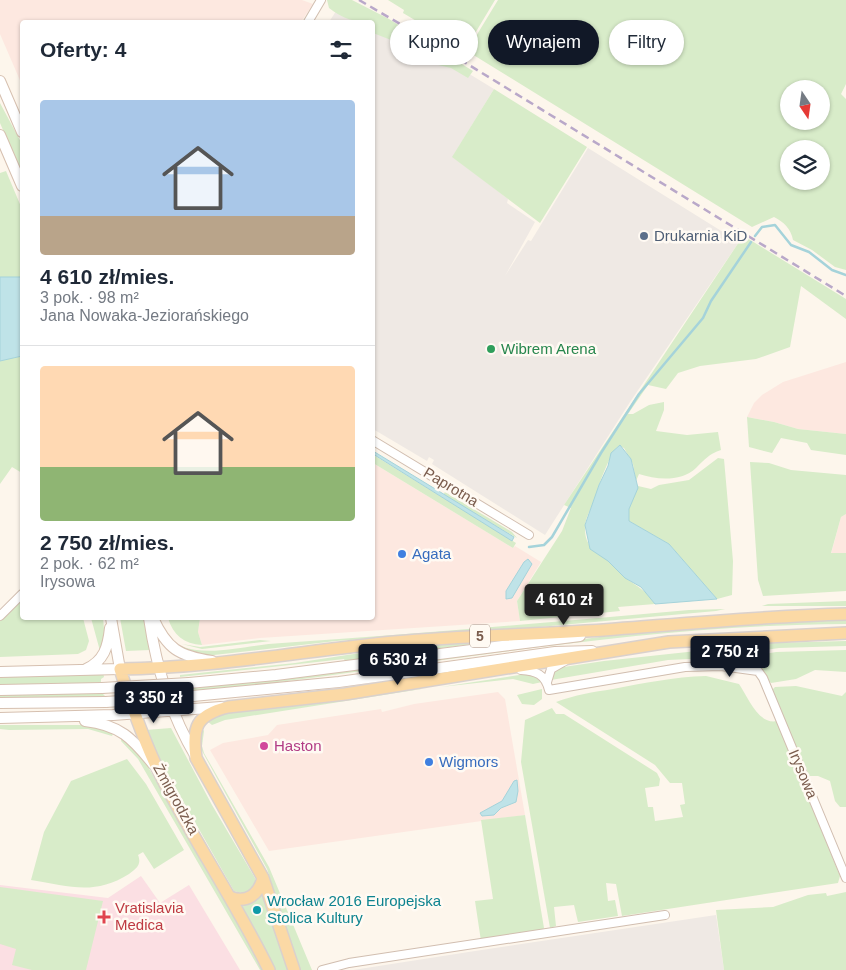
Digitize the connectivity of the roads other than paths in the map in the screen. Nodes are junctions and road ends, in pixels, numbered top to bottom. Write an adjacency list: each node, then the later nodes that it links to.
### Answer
1 (321, 0): 2 (street)
2 (309, 20)
3 (0, 81): 4 (street)
4 (20, 127)
5 (0, 135): 6 (street)
6 (20, 181)
7 (375, 442): 8 (street, Paprotna)
8 (529, 535)
9 (20, 596): 11 (street)
10 (846, 614): 16 (main road, 5)
11 (0, 616)
12 (111, 620): 22 (street, Żmigrodzka)
13 (111, 620): 24 (street)
14 (151, 620): 21 (street)
15 (152, 620): 20 (street)
16 (616, 629): 20 (main road, 5); 27 (street, bridge)
17 (846, 632): 18 (main road)
18 (603, 652): 19 (main road); 28 (street, bridge)
19 (570, 658): 23 (main road); 26 (street)
20 (225, 663): 21 (main road, 5)
21 (160, 668): 22 (main road, 5); 30 (street)
22 (120, 669): 24 (street); 31 (main road, Żmigrodzka)
23 (509, 669): 26 (street); 29 (main road)
24 (84, 670): 25 (street)
25 (0, 672)
26 (547, 682): 37 (street, Irysowa)
27 (0, 690)
28 (0, 704)
29 (228, 707): 30 (street); 34 (main road)
30 (172, 710): 31 (street); 34 (street)
31 (134, 714): 33 (street); 35 (main road, Żmigrodzka)
32 (0, 718): 33 (street)
33 (62, 718): 35 (street)
34 (196, 758): 36 (main road)
35 (158, 770): 38 (main road, Żmigrodzka)
36 (263, 878): 38 (main road); 41 (main road)
37 (846, 878)
38 (230, 897): 40 (main road, Żmigrodzka)
39 (666, 915): 42 (street)
40 (269, 970)
41 (294, 970)
42 (322, 970)

